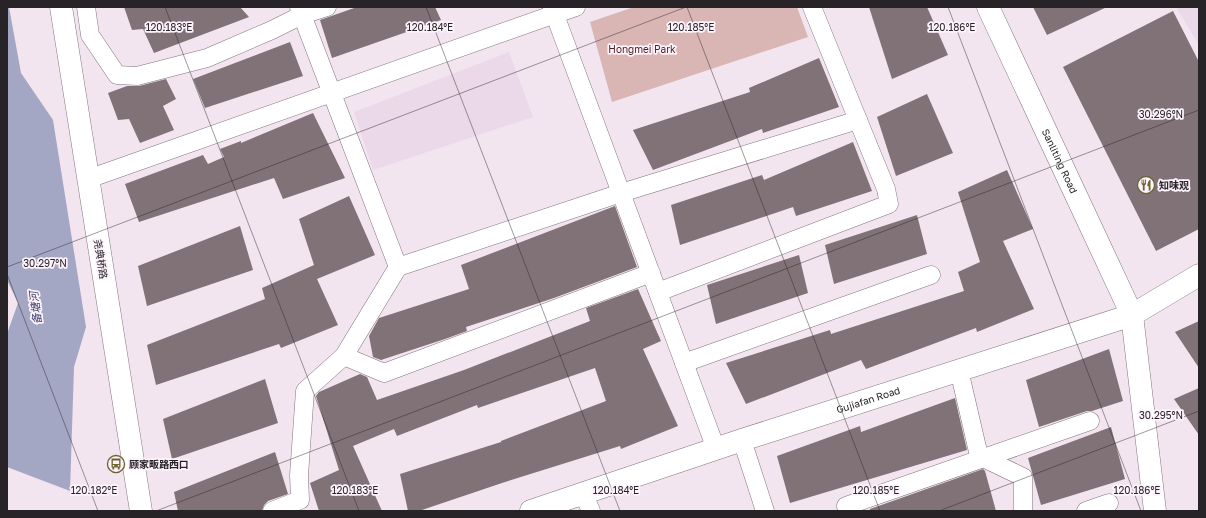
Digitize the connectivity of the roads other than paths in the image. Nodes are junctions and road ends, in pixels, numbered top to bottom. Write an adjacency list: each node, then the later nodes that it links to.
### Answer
1 (61, 7): 11 (street, 尧典桥路)
2 (86, 7): 8 (street)
3 (327, 7): 8 (street)
4 (576, 7): 7 (street)
5 (812, 7): 10 (street)
6 (988, 7): 18 (street, Sanliting Road)
7 (553, 10): 9 (street); 12 (street)
8 (300, 11): 9 (street)
9 (332, 92): 11 (street); 13 (street)
10 (858, 120): 12 (street); 17 (street)
11 (88, 179): 29 (street, 尧典桥路)
12 (621, 193): 13 (street); 14 (street)
13 (398, 267): 19 (street)
14 (651, 273): 17 (street); 19 (street)
15 (930, 275): 20 (street)
16 (1199, 275): 18 (street, Gujiafan Road)
17 (658, 292): 20 (street)
18 (1132, 314): 21 (street, Gujiafan Road); 35 (street, Sanliting Road)
19 (344, 356): 30 (street)
20 (684, 363): 24 (street)
21 (959, 370): 23 (street, Gujiafan Road); 25 (street)
22 (1090, 421): 25 (street)
23 (742, 440): 24 (street, Gujiafan Road); 32 (street)
24 (716, 449): 26 (street, Gujiafan Road)
25 (984, 458): 28 (street); 33 (street)
26 (587, 502): 31 (street, Gujiafan Road)
27 (1110, 503): 34 (street)
28 (846, 506)
29 (142, 511)
30 (272, 511)
31 (531, 511)
32 (765, 511)
33 (1023, 511)
34 (1086, 511)
35 (1155, 511)

